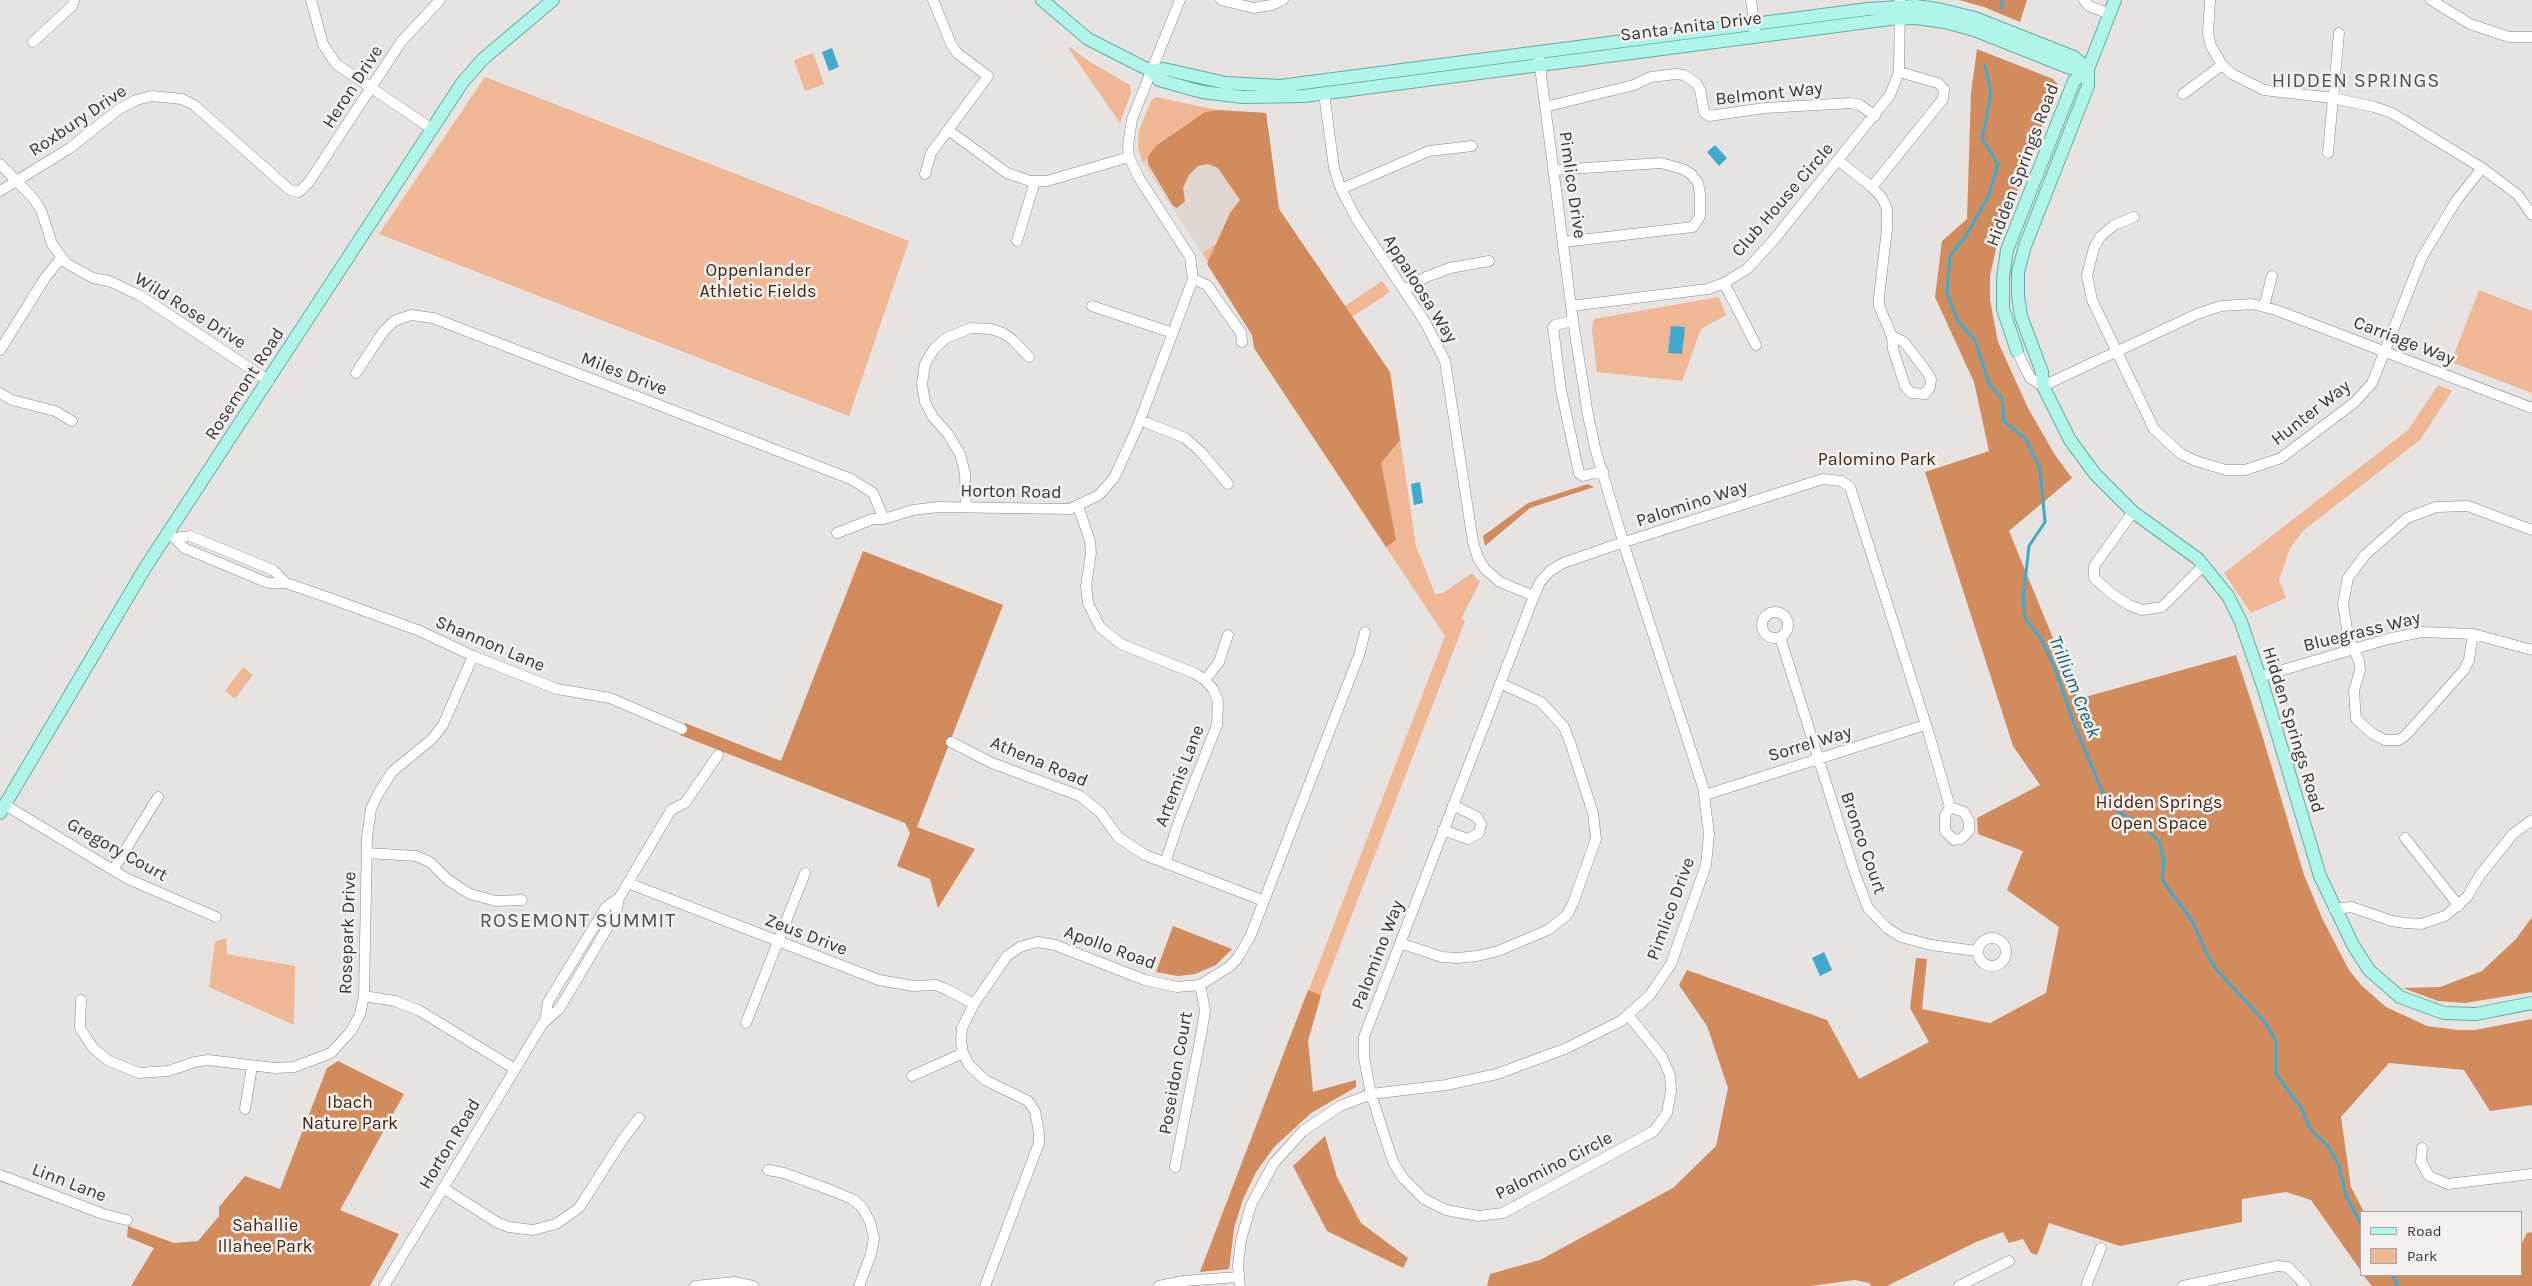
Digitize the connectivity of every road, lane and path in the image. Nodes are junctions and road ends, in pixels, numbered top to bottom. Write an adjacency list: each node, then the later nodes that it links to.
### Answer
1 (74, 0): 20 (street)
2 (311, 0): 26 (street)
3 (440, 0): 26 (street, Heron Drive)
4 (553, 0): 32 (main road, Rosemont Road)
5 (933, 0): 33 (street)
6 (1042, 0): 24 (main road, Santa Anita Drive)
7 (1180, 0): 24 (street)
8 (1220, 0): 9 (street)
9 (1283, 0)
10 (1751, 0): 17 (street)
11 (2084, 0): 16 (street)
12 (2115, 0): 16 (main road, Hidden Springs Road)
13 (2210, 0): 22 (street)
14 (2431, 0): 19 (street)
15 (1900, 8): 17 (main road, Santa Anita Drive); 23 (main road, Santa Anita Drive); 25 (street, Club House Circle)
16 (2110, 14): 23 (main road, Hidden Springs Road)
17 (1755, 30): 21 (main road, Santa Anita Drive)
18 (2339, 33): 29 (street)
19 (2532, 37)
20 (33, 42)
21 (1539, 59): 24 (main road, Santa Anita Drive); 27 (main road, Santa Anita Drive); 30 (street, Pimlico Drive)
22 (2222, 65): 28 (street); 29 (street)
23 (2088, 69): 67 (main road, Hidden Springs Road); 73 (main road, Hidden Springs Road)
24 (1151, 71): 27 (main road, Santa Anita Drive); 36 (street)
25 (1899, 72): 31 (street, Club House Circle); 44 (street)
26 (371, 88): 32 (street); 47 (street, Heron Drive)
27 (1324, 93): 45 (street, Appaloosa Way)
28 (2183, 94)
29 (2333, 98): 35 (street); 39 (street)
30 (1545, 107): 31 (street, Belmont Way); 40 (street, Pimlico Drive)
31 (1875, 116): 37 (street, Club House Circle)
32 (432, 129): 72 (main road, Rosemont Road)
33 (948, 130): 41 (street); 43 (street)
34 (1472, 146): 45 (street)
35 (2328, 153)
36 (1129, 157): 43 (street); 55 (street)
37 (1838, 161): 44 (street); 56 (street, Club House Circle)
38 (0, 164): 42 (street)
39 (2482, 168): 48 (street); 69 (street, Hunter Way)
40 (1554, 170): 51 (street, Pimlico Drive); 51 (street)
41 (925, 174)
42 (18, 180): 46 (street, Roxbury Drive); 47 (street, Roxbury Drive); 52 (street)
43 (1035, 181): 50 (street)
44 (1872, 187): 63 (street)
45 (1341, 189): 57 (street, Appaloosa Way)
46 (0, 191)
47 (295, 193)
48 (2532, 215)
49 (2134, 217): 68 (street, Hunter Way)
50 (1017, 241)
51 (1563, 242): 59 (street, Pimlico Drive)
52 (61, 258): 66 (street); 72 (street, Wild Rose Drive)
53 (1489, 261): 57 (street)
54 (2272, 276): 60 (street)
55 (1193, 279): 62 (street, Horton Road); 64 (street)
56 (1724, 283): 59 (street, Club House Circle); 65 (street)
57 (1405, 290): 89 (street, Appaloosa Way)
58 (1092, 306): 62 (street)
59 (1571, 306): 61 (street, Pimlico Drive)
60 (2264, 306): 68 (street, Carriage Way); 69 (street, Carriage Way)
61 (1573, 321): 78 (street, Pimlico Drive); 78 (street)
62 (1173, 333): 76 (street, Horton Road)
63 (1892, 336): 63 (street)
64 (1242, 342)
65 (1756, 345)
66 (0, 350)
67 (2017, 351): 73 (street, Hidden Springs Road)
68 (2117, 351): 69 (street, Hunter Way); 73 (street, Carriage Way)
69 (2385, 352): 75 (street, Carriage Way)
70 (1029, 357): 81 (street)
71 (356, 374): 83 (street, Miles Drive)
72 (269, 381): 86 (main road, Rosemont Road)
73 (2043, 386): 82 (main road, Hidden Springs Road)
74 (0, 393): 77 (street)
75 (2532, 408)
76 (1140, 420): 79 (street); 80 (street, Horton Road)
77 (72, 421)
78 (1603, 471): 87 (street, Pimlico Drive)
79 (1228, 484)
80 (1078, 506): 81 (street, Horton Road); 98 (street)
81 (966, 507): 83 (street, Horton Road)
82 (2134, 512): 88 (main road, Hidden Springs Road); 88 (street)
83 (884, 519): 85 (street, Horton Road)
84 (2532, 530): 94 (street)
85 (837, 533)
86 (171, 536): 96 (street, Shannon Lane); 109 (main road, Rosemont Road)
87 (1624, 542): 89 (street, Palomino Way); 100 (street, Palomino Way); 105 (street, Pimlico Drive)
88 (2204, 565): 97 (main road, Hidden Springs Road)
89 (1534, 596): 99 (street, Palomino Way)
90 (1365, 632): 119 (street, Apollo Road)
91 (2473, 634): 94 (street, Bluegrass Way); 94 (street); 95 (street, Bluegrass Way)
92 (1228, 635): 98 (street)
93 (1780, 638): 104 (street, Bronco Court)
94 (2354, 649): 97 (street, Bluegrass Way)
95 (2532, 650)
96 (473, 656): 101 (street, Shannon Lane); 113 (street, Rosepark Drive)
97 (2259, 677): 121 (main road, Hidden Springs Road)
98 (1205, 680): 114 (street, Artemis Lane)
99 (1500, 683): 107 (street, Palomino Way); 124 (street)
100 (1925, 724): 104 (street, Sorrel Way); 108 (street, Palomino Way)
101 (682, 729)
102 (951, 742): 114 (street, Athena Road)
103 (718, 755): 117 (street, Horton Road)
104 (1818, 759): 105 (street, Sorrel Way); 125 (street, Bronco Court)
105 (1704, 795): 131 (street, Pimlico Drive)
106 (158, 797): 115 (street)
107 (1453, 805): 111 (street, Palomino Way); 111 (street)
108 (1950, 808)
109 (3, 809): 115 (street, Gregory Court)
110 (2532, 820): 120 (street)
111 (1444, 830): 124 (street, Palomino Way)
112 (2404, 838): 120 (street)
113 (367, 854): 118 (street); 127 (street, Rosepark Drive)
114 (1165, 862): 119 (street, Athena Road)
115 (113, 870): 122 (street, Gregory Court)
116 (805, 873): 123 (street)
117 (628, 883): 123 (street, Zeus Drive); 135 (street, Horton Road)
118 (522, 900)
119 (1264, 901): 126 (street, Apollo Road)
120 (2459, 906): 121 (street)
121 (2334, 909): 129 (main road, Hidden Springs Road)
122 (216, 917)
123 (778, 941): 130 (street, Zeus Drive); 132 (street)
124 (1400, 943): 137 (street, Palomino Way)
125 (1977, 951)
126 (1200, 985): 130 (street, Apollo Road); 141 (street, Poseidon Court)
127 (364, 996): 134 (street, Rosepark Drive); 135 (street)
128 (81, 1000): 134 (street, Rosepark Drive)
129 (2532, 1003)
130 (974, 1004): 133 (street, Apollo Road)
131 (1629, 1016): 137 (street, Pimlico Drive); 137 (street, Palomino Circle)
132 (746, 1023)
133 (963, 1054): 136 (street); 154 (street)
134 (252, 1066): 138 (street)
135 (515, 1069): 145 (street, Horton Road)
136 (912, 1076)
137 (1371, 1094): 149 (street, Pimlico Drive)
138 (245, 1109)
139 (640, 1118): 145 (street)
140 (2422, 1148): 143 (street)
141 (1175, 1166)
142 (768, 1170): 153 (street)
143 (2532, 1174)
144 (0, 1175): 146 (street, Linn Lane)
145 (443, 1188): 150 (street, Horton Road)
146 (127, 1220)
147 (2101, 1248): 157 (street)
148 (2009, 1261): 156 (street)
149 (1239, 1281): 155 (street)
150 (384, 1286)
151 (695, 1286): 152 (street)
152 (753, 1286)
153 (859, 1286)
154 (984, 1286)
155 (1159, 1286)
156 (1959, 1286)
157 (2086, 1286)
158 (2183, 1286): 159 (street)
159 (2306, 1286)

